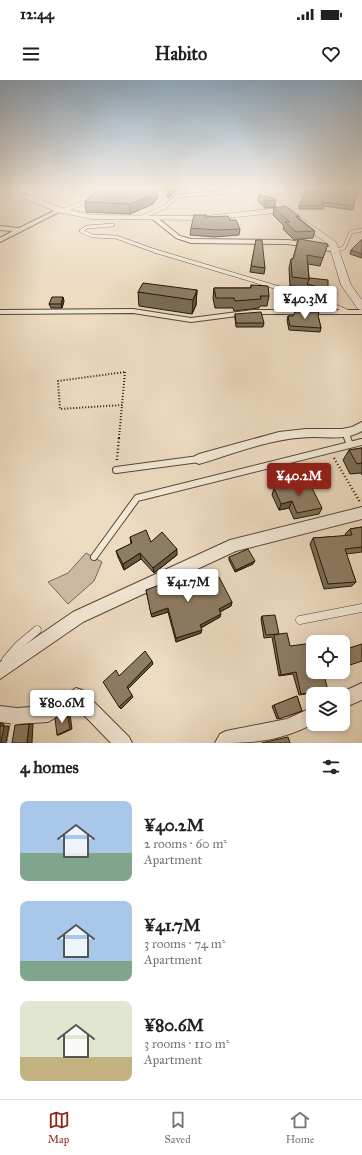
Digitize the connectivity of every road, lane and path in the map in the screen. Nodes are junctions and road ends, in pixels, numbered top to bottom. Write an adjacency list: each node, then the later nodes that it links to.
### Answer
1 (44, 219): 6 (street)
2 (155, 219): 9 (street)
3 (298, 219): 9 (street)
4 (113, 225): 12 (lane)
5 (0, 228): 6 (street)
6 (20, 230): 8 (street)
7 (362, 230): 9 (lane)
8 (0, 240)
9 (336, 250): 10 (street)
10 (362, 307)
11 (0, 312): 12 (street)
12 (349, 312): 13 (street)
13 (362, 312)
14 (122, 405): 14 (path); 21 (path)
15 (362, 426): 16 (street)
16 (346, 433): 18 (lane); 20 (street)
17 (362, 442): 18 (lane)
18 (350, 445): 19 (lane)
19 (330, 450): 22 (path); 23 (lane)
20 (199, 459): 21 (lane)
21 (116, 470)
22 (362, 512): 27 (street)
23 (94, 557)
24 (362, 608): 25 (lane)
25 (300, 620)
26 (37, 630): 27 (lane)
27 (0, 670)
28 (362, 691): 29 (street)
29 (350, 697)
30 (0, 714): 31 (street)
31 (16, 716): 33 (lane); 34 (street)
32 (306, 718): 35 (street)
33 (10, 743)
34 (122, 743)
35 (224, 743)

